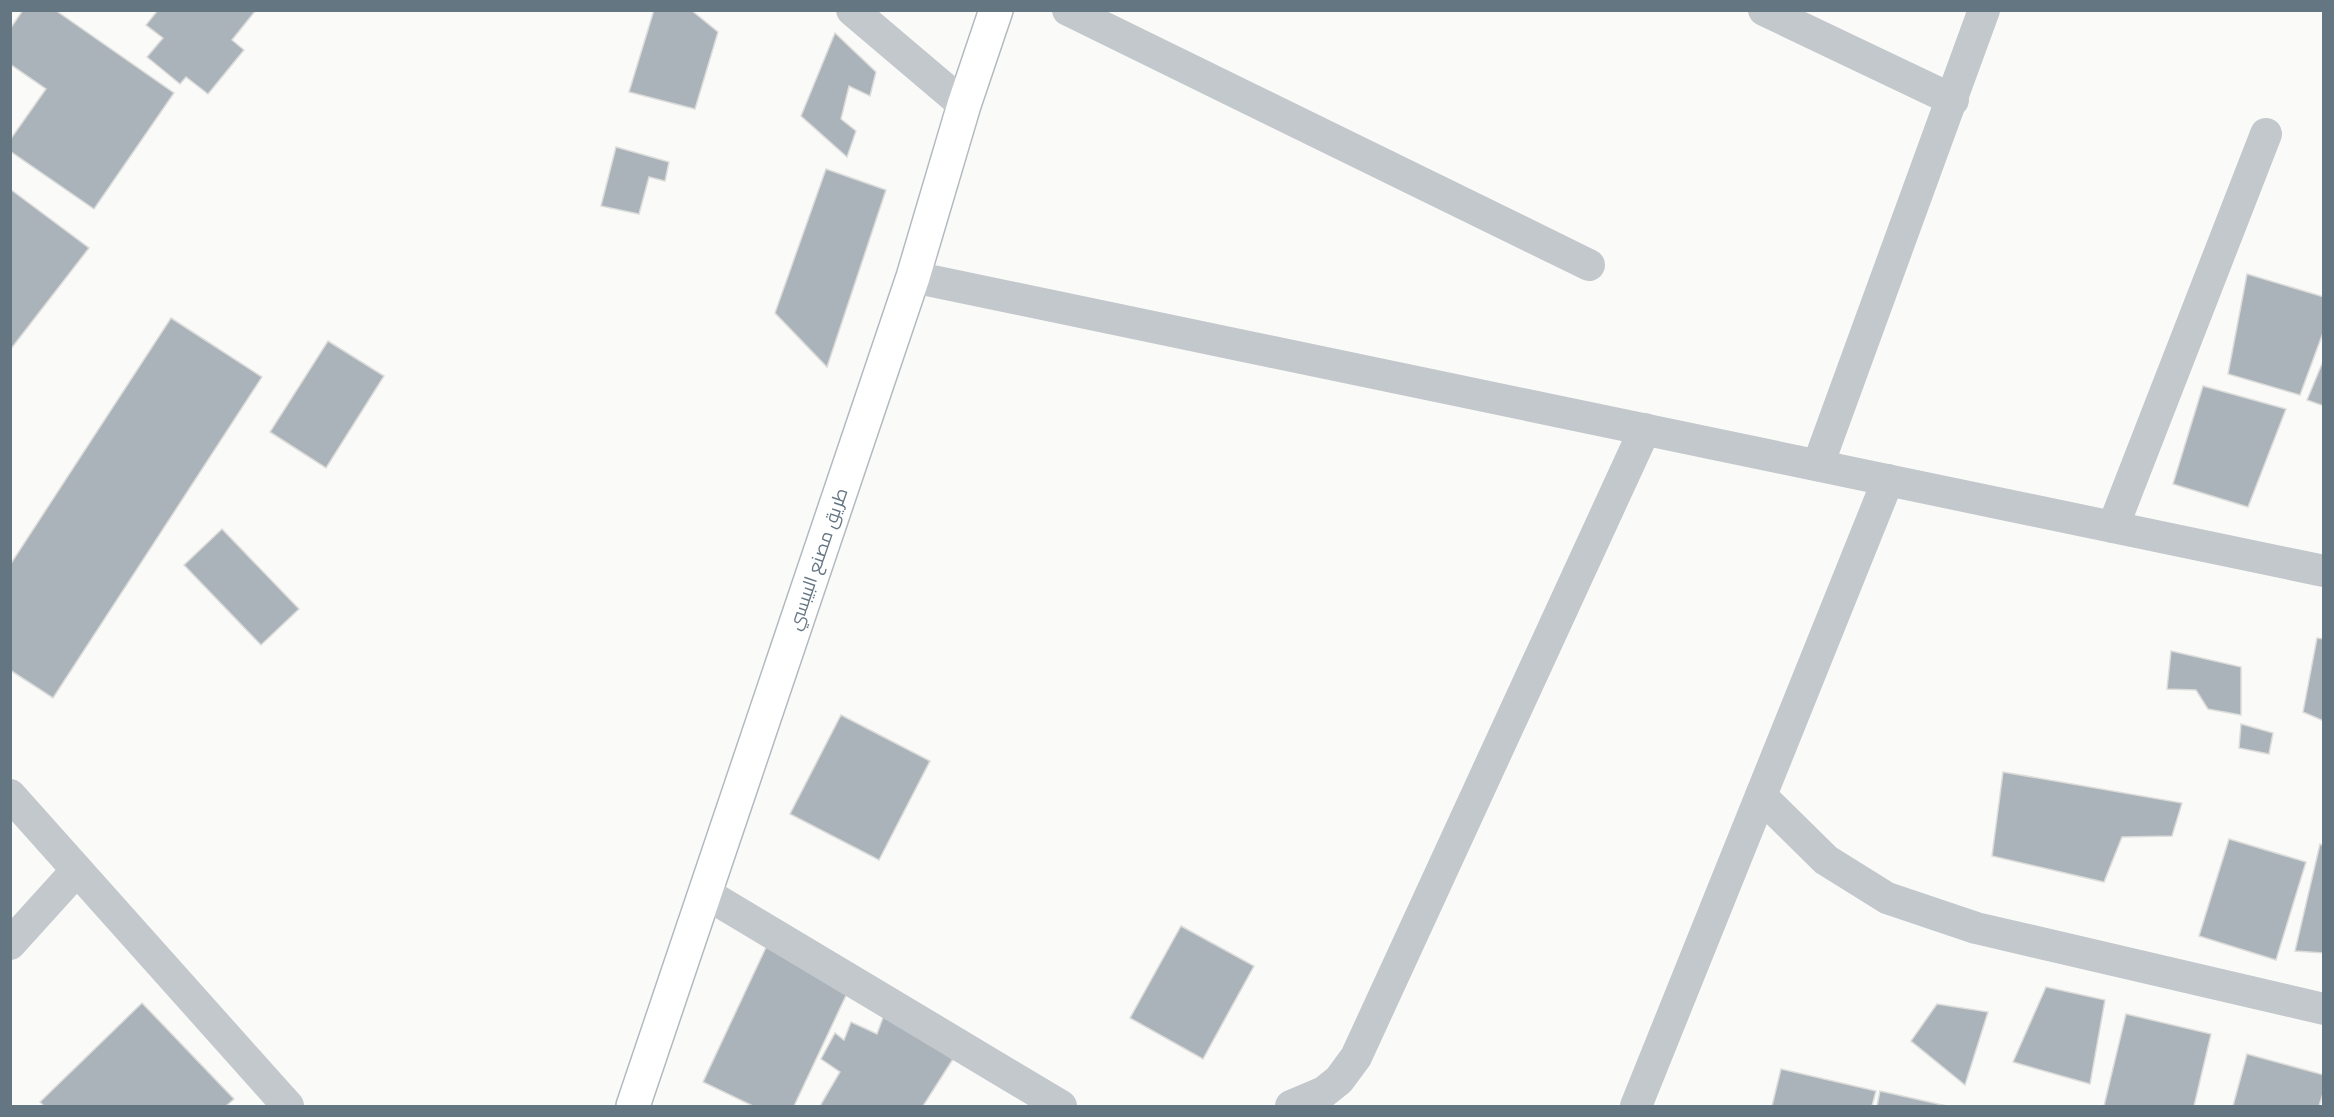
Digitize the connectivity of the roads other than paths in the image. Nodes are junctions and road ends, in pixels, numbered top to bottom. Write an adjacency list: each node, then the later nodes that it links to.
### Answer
1 (852, 10): 7 (street)
2 (996, 10): 7 (main road, طريق مصنع البيبسي)
3 (1068, 10): 9 (street)
4 (1764, 10): 6 (street)
5 (1984, 10): 6 (street)
6 (1953, 100): 12 (street)
7 (964, 105): 10 (main road, طريق مصنع البيبسي)
8 (2266, 134): 14 (street)
9 (1589, 265)
10 (913, 277): 11 (street); 19 (main road, طريق مصنع البيبسي)
11 (1645, 429): 12 (street); 25 (street)
12 (1818, 465): 13 (street)
13 (1888, 480): 14 (street); 17 (street)
14 (2113, 527): 15 (street)
15 (2324, 571)
16 (10, 795): 18 (street)
17 (1761, 796): 21 (street); 26 (street)
18 (77, 870): 20 (street); 22 (street)
19 (705, 893): 23 (main road, طريق مصنع البيبسي); 24 (street)
20 (10, 944)
21 (2324, 1009)
22 (276, 1102)
23 (633, 1107)
24 (1061, 1107)
25 (1291, 1107)
26 (1636, 1107)

